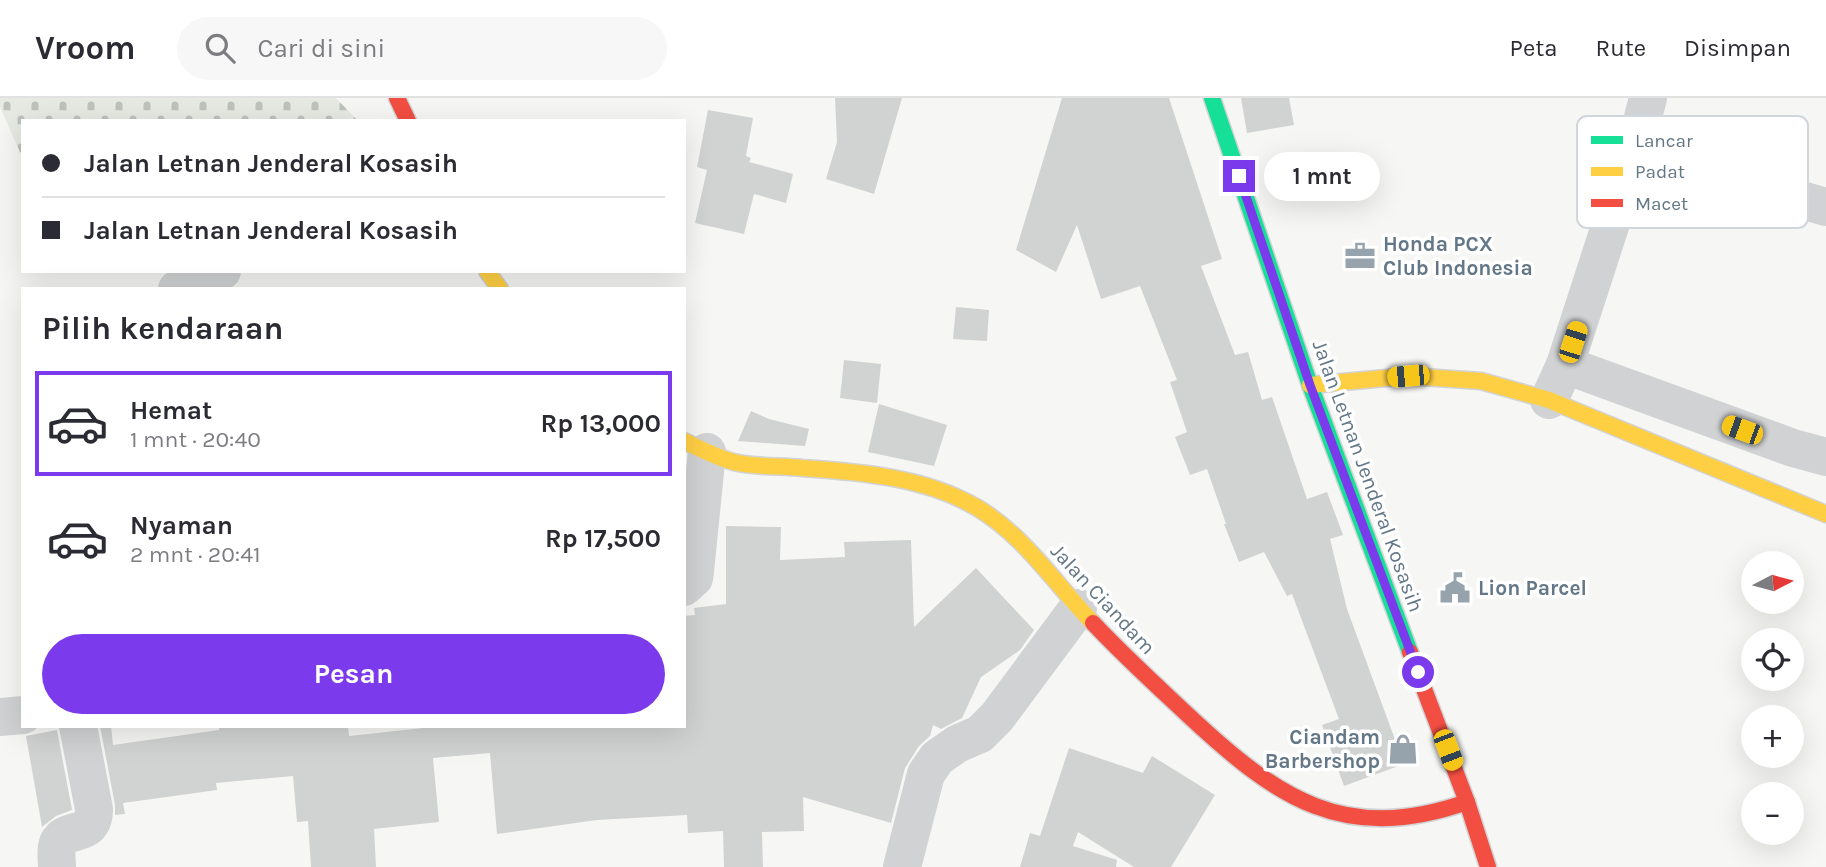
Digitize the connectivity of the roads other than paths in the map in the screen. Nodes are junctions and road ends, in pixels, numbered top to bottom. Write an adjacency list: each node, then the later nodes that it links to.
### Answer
1 (397, 98): 5 (main road)
2 (1212, 98): 12 (main road, Jalan Letnan Jenderal Kosasih)
3 (1648, 98): 4 (street)
4 (1643, 116)
5 (407, 119)
6 (1808, 202): 7 (street)
7 (1826, 207)
8 (1609, 228): 11 (street)
9 (217, 273): 10 (street)
10 (182, 287)
11 (1565, 365): 13 (street); 15 (street)
12 (1310, 385): 13 (main road); 22 (main road, Jalan Letnan Jenderal Kosasih)
13 (1549, 400): 16 (main road)
14 (696, 447): 17 (street); 18 (main road, Jalan Ciandam)
15 (1826, 457)
16 (1826, 514)
17 (686, 585)
18 (1078, 608): 22 (main road, Jalan Ciandam); 24 (street)
19 (21, 715): 20 (street)
20 (0, 717)
21 (78, 728): 23 (street)
22 (1467, 802): 25 (main road, Jalan Letnan Jenderal Kosasih)
23 (57, 867)
24 (902, 867)
25 (1488, 867)

